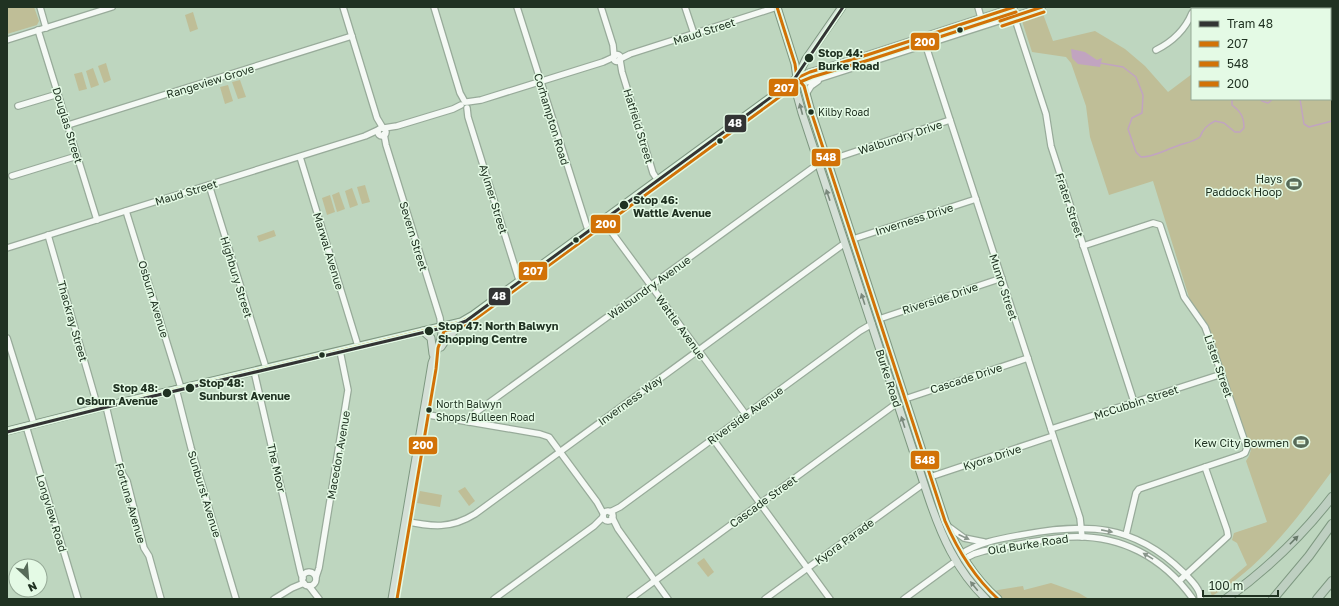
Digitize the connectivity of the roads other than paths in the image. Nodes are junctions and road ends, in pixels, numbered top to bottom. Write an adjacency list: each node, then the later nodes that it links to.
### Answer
1 (40, 7): 16 (street)
2 (112, 7): 16 (street)
3 (343, 7): 19 (street, Severn Street)
4 (434, 7): 31 (street, Aylmer Street)
5 (518, 7): 28 (street, Corhampton Road)
6 (601, 7): 24 (street, Hatfield Street)
7 (685, 7): 18 (street)
8 (777, 7): 18 (street, Maud Street); 27 (main road, Burke Road)
9 (842, 7): 27 (main road)
10 (978, 7): 15 (street)
11 (1042, 7): 14 (street)
12 (1011, 8): 14 (street, Frater Street); 15 (street)
13 (1191, 15): 23 (street)
14 (1014, 16): 22 (street); 51 (street, Frater Street)
15 (981, 18): 20 (street)
16 (46, 28): 17 (street)
17 (38, 30): 21 (street); 29 (street, Douglas Street)
18 (694, 34): 24 (street, Maud Street)
19 (352, 36): 34 (street, Rangeview Grove); 35 (street, Severn Street)
20 (923, 37): 22 (street, Munro Street); 25 (street)
21 (7, 40)
22 (926, 45): 26 (street); 33 (street, Munro Street)
23 (1156, 50)
24 (617, 58): 28 (street, Maud Street); 41 (street, Hatfield Street)
25 (827, 67): 26 (street); 27 (street)
26 (829, 76): 27 (street); 30 (street)
27 (797, 78): 30 (main road, Burke Road); 39 (main road, Burke Road, one-way to 27); 41 (main road)
28 (541, 82): 31 (street, Maud Street); 47 (street, Corhampton Road)
29 (58, 94): 32 (street); 34 (street, Douglas Street)
30 (806, 94): 38 (main road, Burke Road)
31 (464, 105): 35 (street, Maud Street); 56 (street, Aylmer Street)
32 (18, 106)
33 (950, 120): 38 (street, Walbundry Drive); 43 (street, Munro Street)
34 (68, 125): 36 (street, Douglas Street)
35 (382, 132): 37 (street, Maud Street); 61 (street, Severn Street)
36 (77, 156): 40 (street); 46 (street, Douglas Street)
37 (300, 157): 42 (street, Maud Street); 64 (street, Marwal Avenue)
38 (827, 161): 49 (main road, Burke Road)
39 (818, 164): 50 (main road, Burke Road, one-way to 39); 57 (street, Walbundry Avenue)
40 (12, 176)
41 (657, 179): 45 (main road)
42 (209, 185): 44 (street, Maud Street); 69 (street, Highbury Street)
43 (976, 199): 49 (street, Inverness Drive); 55 (street, Munro Street)
44 (126, 211): 46 (street, Maud Street); 72 (street, Osburn Avenue)
45 (602, 219): 47 (main road); 57 (street, Wattle Avenue)
46 (97, 220): 48 (street, Maud Street)
47 (588, 230): 56 (main road)
48 (48, 235): 52 (street, Maud Street); 77 (street, Thackray Street)
49 (853, 239): 53 (main road, Burke Road)
50 (845, 244): 54 (main road, Burke Road); 65 (street, Inverness Way)
51 (1083, 246): 71 (street, Lister Street); 74 (street, Frater Street)
52 (7, 248)
53 (865, 275): 54 (main road); 59 (main road, Burke Road)
54 (856, 278): 60 (main road, Burke Road, one-way to 54)
55 (1002, 278): 59 (street, Riverside Drive); 68 (street, Munro Street)
56 (519, 280): 58 (main road)
57 (651, 286): 65 (street, Wattle Avenue); 78 (street, Walbundry Avenue)
58 (473, 314): 61 (main road); 67 (main road)
59 (879, 319): 73 (main road, Burke Road)
60 (872, 324): 75 (main road, Burke Road); 80 (street, Riverside Avenue)
61 (440, 327): 62 (main road); 67 (main road)
62 (423, 331): 64 (main road); 67 (main road)
63 (7, 338): 83 (street)
64 (358, 346): 66 (main road)
65 (698, 350): 80 (street, Wattle Avenue); 91 (street, Inverness Way)
66 (340, 351): 69 (main road); 109 (street, Macedon Avenue)
67 (433, 357): 79 (main road)
68 (1028, 358): 73 (street, Cascade Drive); 85 (street, Munro Street)
69 (266, 368): 70 (main road)
70 (254, 371): 72 (main road); 110 (street, The Moor)
71 (1222, 374): 74 (street, McCubbin Street); 92 (street, Lister Street)
72 (178, 389): 76 (main road); 117 (street, Sunburst Avenue)
73 (905, 399): 89 (main road, Burke Road)
74 (1134, 402): 85 (street, McCubbin Street)
75 (897, 403): 90 (main road, Burke Road, one-way to 75); 96 (street, Cascade Street)
76 (106, 406): 77 (main road); 116 (street, Fortuna Avenue)
77 (98, 408): 83 (main road)
78 (481, 410): 81 (street, Walbundry Avenue); 82 (street)
79 (423, 414): 81 (street); 98 (main road)
80 (746, 415): 88 (street, Riverside Avenue)
81 (468, 422): 82 (street)
82 (478, 423): 91 (street)
83 (34, 424): 84 (main road)
84 (26, 426): 86 (main road); 115 (street, Longview Road)
85 (1051, 430): 87 (street, Munro Street)
86 (7, 431)
87 (1053, 436): 93 (street, Kyora Drive); 101 (street, Munro Street)
88 (713, 439): 96 (street); 97 (street, Riverside Avenue)
89 (918, 441): 90 (main road); 93 (main road, Burke Road)
90 (910, 443): 94 (main road, Burke Road)
91 (560, 451): 97 (street); 98 (street, Inverness Way)
92 (1205, 467): 102 (street); 108 (street)
93 (930, 477): 99 (main road, Burke Road)
94 (923, 484): 106 (main road, Burke Road); 107 (street, Kyora Parade)
95 (1332, 497): 130 (highway, one-way to 95)
96 (760, 504): 107 (street); 111 (street, Cascade Street)
97 (608, 516): 111 (street); 120 (street, Riverside Avenue)
98 (405, 521): 119 (main road)
99 (946, 524): 104 (street, Old Burke Road, one-way to 104); 105 (main road, Burke Road)
100 (1332, 524): 131 (highway)
101 (1082, 528): 102 (street, Old Burke Road, one-way to 102); 103 (street, Munro Street); 104 (street, Old Burke Road)
102 (1126, 535): 108 (street, Old Burke Road)
103 (1082, 537): 105 (street, Old Burke Road); 112 (street, Old Burke Road, one-way to 103)
104 (986, 542): 105 (street, Old Burke Road)
105 (962, 557): 106 (main road); 127 (main road, Burke Road)
106 (956, 562): 125 (street); 126 (main road, Burke Road, one-way to 106)
107 (807, 568): 123 (street, Kyora Parade); 124 (street)
108 (1185, 574): 112 (street); 129 (street, Old Burke Road)
109 (314, 577): 110 (street); 110 (street); 114 (street, Macedon Avenue)
110 (305, 580): 114 (street, Macedon Avenue); 118 (street)
111 (655, 581): 121 (street, Cascade Street); 122 (street)
112 (1179, 581): 128 (street, Old Burke Road)
113 (1332, 581): 132 (highway)
114 (319, 598)
115 (78, 599)
116 (161, 599)
117 (236, 599)
118 (274, 599)
119 (392, 599)
120 (494, 599)
121 (630, 599)
122 (668, 599)
123 (765, 599)
124 (830, 599)
125 (904, 599)
126 (986, 599)
127 (998, 599)
128 (1193, 599)
129 (1200, 599)
130 (1226, 599)
131 (1272, 599)
132 (1317, 599)

